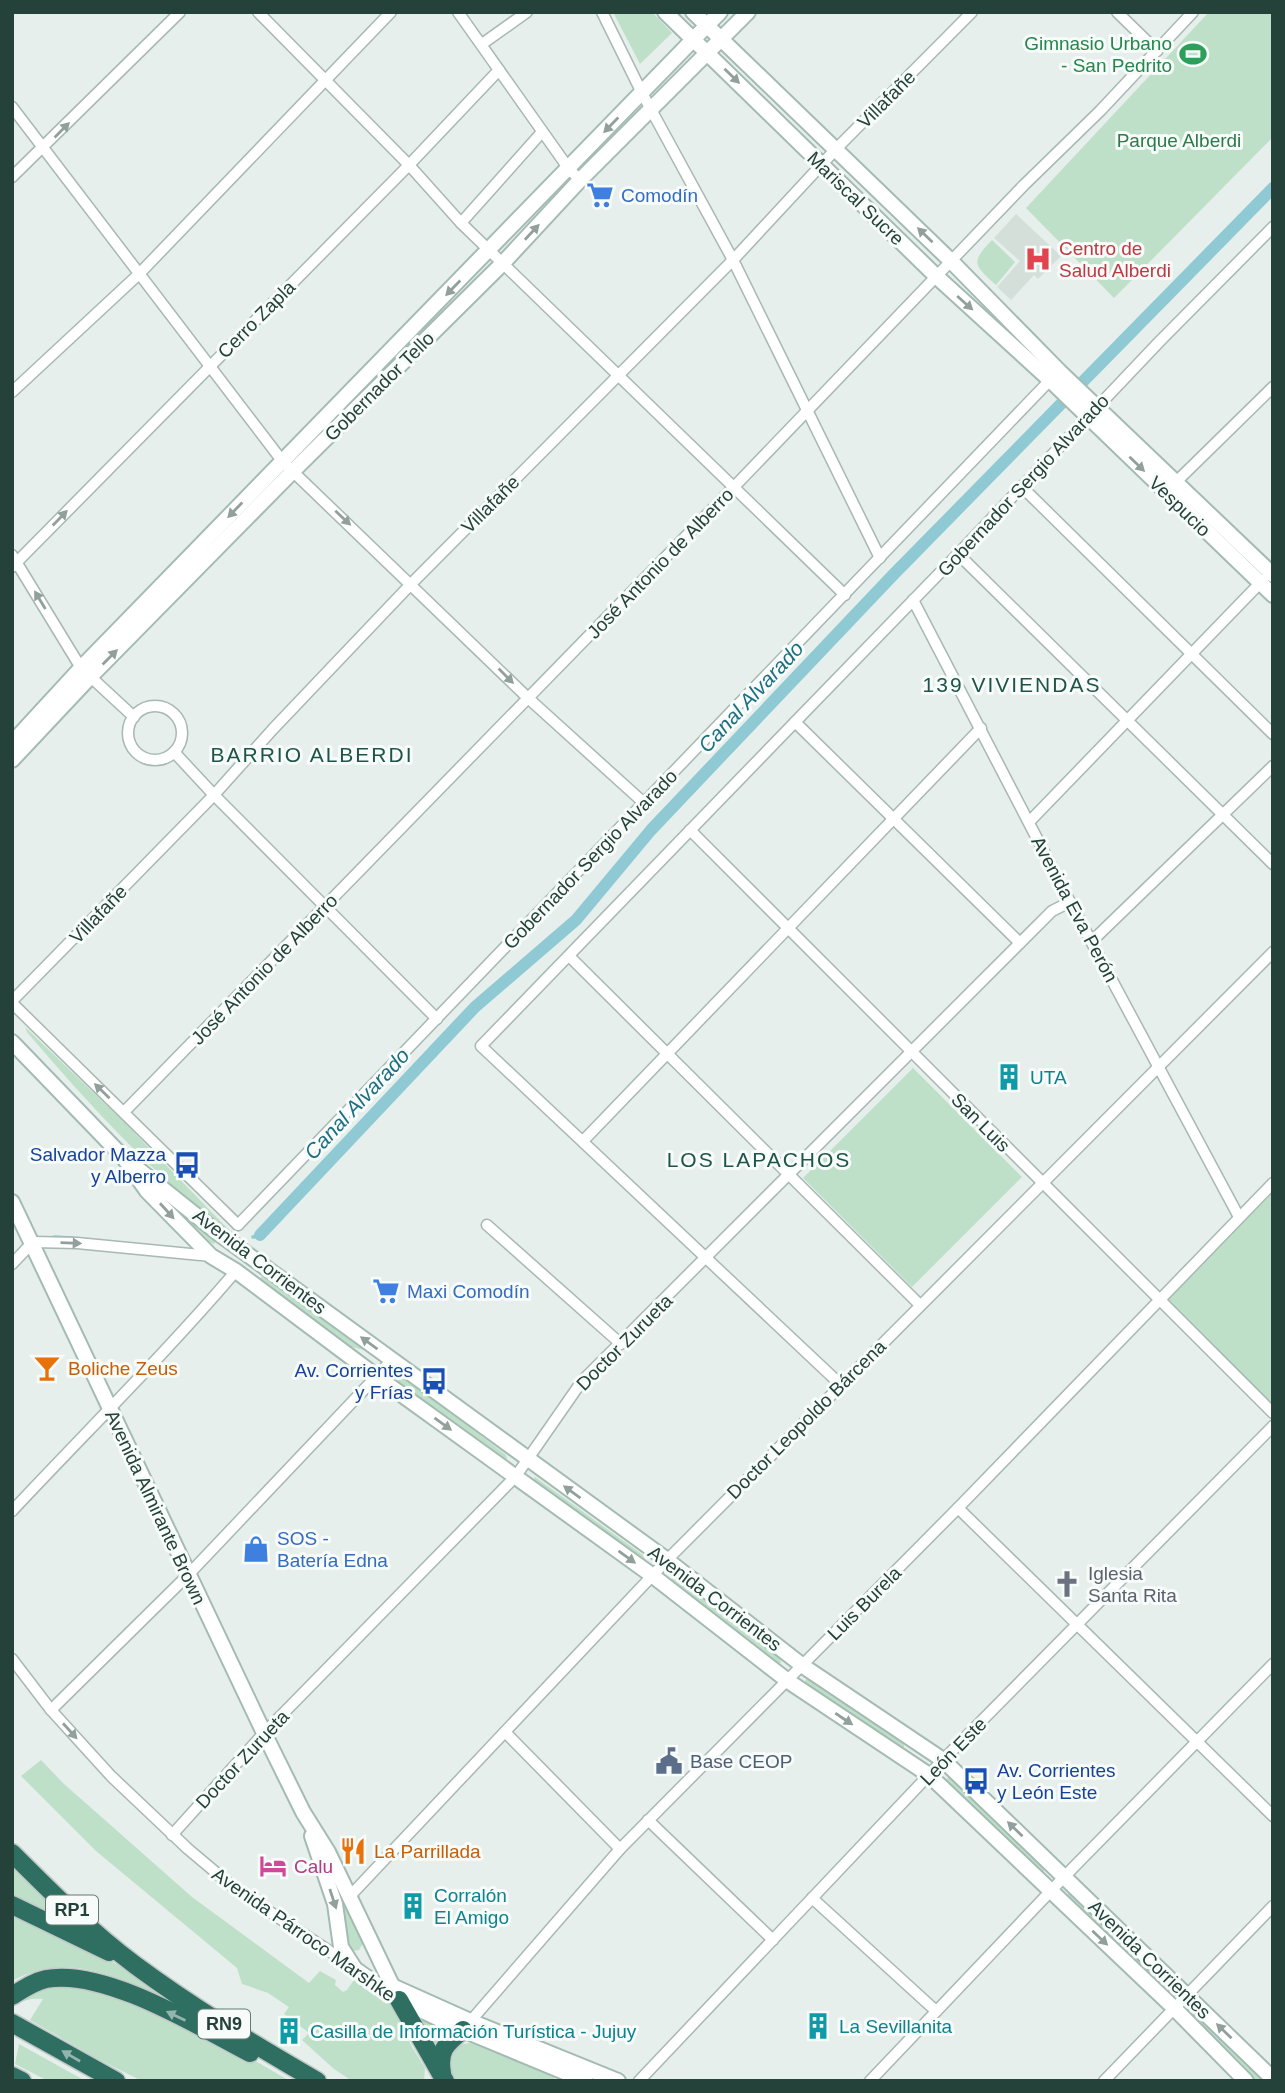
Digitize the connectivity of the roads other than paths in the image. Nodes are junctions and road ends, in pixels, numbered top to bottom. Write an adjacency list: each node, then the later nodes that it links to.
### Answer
1 (180, 12): 26 (street, one-way to 1)
2 (258, 12): 21 (street)
3 (391, 12): 21 (street)
4 (458, 12): 17 (street)
5 (527, 12): 17 (street)
6 (602, 12): 22 (street)
7 (665, 12): 16 (street, Mariscal Sucre)
8 (693, 12): 14 (street, Mariscal Sucre)
9 (720, 12): 14 (street, Gobernador Tello)
10 (748, 12): 15 (street, Gobernador Tello)
11 (972, 12): 27 (street, Villafañe)
12 (1117, 12): 18 (street)
13 (1193, 12): 18 (street, José Antonio de Alberro)
14 (708, 25): 15 (street, Mariscal Sucre); 16 (street, Gobernador Tello)
15 (722, 39): 19 (street, Gobernador Tello); 27 (street, Mariscal Sucre)
16 (693, 40): 19 (street, Mariscal Sucre); 22 (street, Gobernador Tello)
17 (482, 44): 20 (street)
18 (1157, 51): 37 (street, José Antonio de Alberro)
19 (708, 53): 24 (street, Gobernador Tello); 28 (street, Mariscal Sucre, one-way to 28)
20 (499, 70): 25 (street); 29 (street, Cerro Zapla)
21 (326, 80): 29 (street); 39 (street)
22 (642, 93): 24 (street); 30 (street, Gobernador Tello, one-way to 30)
23 (12, 107): 26 (street)
24 (651, 107): 32 (street, Gobernador Tello); 36 (street)
25 (542, 132): 30 (street); 33 (street)
26 (44, 148): 31 (street); 39 (street)
27 (836, 149): 28 (street, Villafañe); 37 (street, Mariscal Sucre, one-way to 27)
28 (822, 164): 36 (street, Villafañe); 40 (street, Mariscal Sucre)
29 (409, 165): 33 (street); 41 (street, Cerro Zapla)
30 (569, 169): 32 (street); 35 (street, Gobernador Tello)
31 (12, 177)
32 (580, 180): 38 (street, Gobernador Tello, one-way to 32)
33 (461, 223): 35 (street)
34 (1273, 227): 47 (street, Gobernador Sergio Alvarado)
35 (489, 250): 38 (street); 48 (street, Gobernador Tello, one-way to 48)
36 (733, 260): 43 (street, Villafañe); 46 (street)
37 (951, 261): 40 (street, José Antonio de Alberro); 42 (street, Mariscal Sucre)
38 (503, 263): 43 (street); 48 (street, Gobernador Tello)
39 (139, 274): 41 (street); 45 (street)
40 (936, 276): 42 (street, Mariscal Sucre, one-way to 42); 46 (street, José Antonio de Alberro)
41 (210, 366): 48 (street); 54 (street, Cerro Zapla, one-way to 41)
42 (1054, 375): 47 (street); 53 (street, Gobernador Sergio Alvarado)
43 (617, 376): 51 (street); 56 (street, Villafañe)
44 (1273, 387): 49 (street)
45 (12, 392)
46 (806, 410): 51 (street, José Antonio de Alberro); 53 (street)
47 (1093, 411): 49 (street, Vespucio); 50 (street, Gobernador Sergio Alvarado); 57 (street, Vespucio, one-way to 57)
48 (288, 466): 56 (street, one-way to 56); 62 (street, Gobernador Tello)
49 (1176, 482): 55 (street, Vespucio)
50 (1022, 487): 52 (street, Gobernador Sergio Alvarado); 61 (street)
51 (733, 488): 58 (street); 63 (street, José Antonio de Alberro)
52 (958, 554): 60 (street, Gobernador Sergio Alvarado); 66 (street)
53 (880, 558): 58 (street, Gobernador Sergio Alvarado)
54 (14, 561): 62 (street, one-way to 54)
55 (1272, 572): 57 (street)
56 (412, 583): 63 (street, one-way to 63); 73 (street, Villafañe)
57 (1260, 583): 59 (street, Vespucio); 61 (street)
58 (845, 595): 74 (street, Gobernador Sergio Alvarado)
59 (1273, 596)
60 (913, 600): 65 (street, Gobernador Sergio Alvarado); 67 (street, Avenida Eva Perón)
61 (1192, 655): 66 (street); 68 (street)
62 (85, 673): 64 (street); 69 (street, Gobernador Tello); 71 (street, Gobernador Tello)
63 (528, 698): 74 (street); 81 (street, José Antonio de Alberro)
64 (134, 717): 70 (street); 70 (street)
65 (795, 722): 76 (street); 78 (street, Gobernador Sergio Alvarado)
66 (1127, 722): 75 (street); 77 (street)
67 (981, 728): 76 (street); 77 (street, Avenida Eva Perón)
68 (1273, 734)
69 (12, 743)
70 (174, 752): 73 (street)
71 (12, 760)
72 (1273, 766): 75 (street)
73 (214, 795): 81 (street); 87 (street, Villafañe)
74 (644, 803): 88 (street, Gobernador Sergio Alvarado)
75 (1223, 816): 79 (street); 83 (street)
76 (893, 819): 82 (street); 84 (street)
77 (1030, 821): 80 (street, Avenida Eva Perón)
78 (690, 830): 82 (street, San Luis); 86 (street, Gobernador Sergio Alvarado)
79 (1273, 864)
80 (1070, 902): 83 (street, Avenida Eva Perón); 84 (street, Doctor Zurueta)
81 (325, 906): 88 (street); 94 (street, José Antonio de Alberro)
82 (788, 928): 91 (street, San Luis); 92 (street)
83 (1093, 941): 93 (street, Avenida Eva Perón)
84 (1020, 943): 91 (street, Doctor Zurueta)
85 (1273, 952): 93 (street, Doctor Leopoldo Bárcena)
86 (570, 957): 92 (street); 95 (street, Gobernador Sergio Alvarado)
87 (12, 1002): 94 (street, one-way to 87)
88 (437, 1018): 102 (street, Gobernador Sergio Alvarado)
89 (12, 1028): 90 (street, Avenida Corrientes)
90 (17, 1046): 96 (street, Avenida Corrientes)
91 (912, 1052): 97 (street, Doctor Zurueta); 98 (street, San Luis)
92 (667, 1054): 95 (street); 97 (street)
93 (1158, 1065): 98 (street, Doctor Leopoldo Bárcena); 101 (street, Avenida Eva Perón)
94 (124, 1112): 102 (street)
95 (583, 1141): 107 (street)
96 (124, 1158): 105 (street, Avenida Corrientes); 106 (street, Avenida Corrientes, one-way to 106)
97 (789, 1175): 107 (street, Doctor Zurueta); 111 (street)
98 (1042, 1182): 110 (street, San Luis); 111 (street, Doctor Leopoldo Bárcena)
99 (1273, 1183): 101 (street, Luis Burela)
100 (12, 1202): 104 (street, Avenida Almirante Brown)
101 (1239, 1217): 110 (street, Luis Burela)
102 (237, 1225): 105 (street)
103 (487, 1225): 112 (street)
104 (33, 1242): 106 (street, one-way to 106); 108 (street); 116 (street, Avenida Almirante Brown)
105 (235, 1245): 113 (street, Avenida Corrientes, one-way to 105)
106 (211, 1256): 109 (street, Avenida Corrientes)
107 (706, 1258): 112 (street, Doctor Zurueta); 115 (street)
108 (12, 1264)
109 (236, 1271): 114 (street, Avenida Corrientes); 116 (street)
110 (1159, 1300): 117 (street, San Luis); 121 (street, Luis Burela)
111 (920, 1305): 115 (street, Doctor Leopoldo Bárcena)
112 (621, 1345): 119 (street, Doctor Zurueta)
113 (392, 1360): 114 (street); 119 (street, Avenida Corrientes)
114 (376, 1376): 120 (street, Avenida Corrientes, one-way to 120); 124 (street)
115 (841, 1385): 123 (street, Doctor Leopoldo Bárcena)
116 (109, 1407): 122 (street); 124 (street, Avenida Almirante Brown)
117 (1273, 1413)
118 (1273, 1426): 126 (street, León Este)
119 (528, 1460): 120 (street, Doctor Zurueta); 123 (street, Avenida Corrientes, one-way to 119)
120 (516, 1476): 125 (street, Avenida Corrientes, one-way to 125); 133 (street, Doctor Zurueta)
121 (958, 1508): 126 (street); 129 (street, Luis Burela)
122 (12, 1511)
123 (667, 1560): 125 (street, Doctor Leopoldo Bárcena); 129 (street, Avenida Corrientes)
124 (188, 1575): 131 (street); 133 (street, Avenida Almirante Brown)
125 (653, 1576): 130 (street, Avenida Corrientes); 132 (street, Doctor Leopoldo Bárcena)
126 (1078, 1624): 134 (street); 135 (street, León Este)
127 (12, 1659): 131 (street, Avenida Párroco Marshke)
128 (1273, 1664): 134 (street)
129 (803, 1666): 130 (street, Luis Burela); 135 (street, Avenida Corrientes)
130 (788, 1681): 136 (street, Avenida Corrientes, one-way to 136); 139 (street, Luis Burela)
131 (51, 1710): 140 (street, Avenida Párroco Marshke, one-way to 140)
132 (505, 1732): 141 (street); 145 (street, Doctor Leopoldo Bárcena)
133 (264, 1733): 137 (street, Avenida Almirante Brown); 140 (street, Doctor Zurueta)
134 (1198, 1740): 138 (street); 143 (street)
135 (943, 1760): 136 (street, León Este); 143 (street, Avenida Corrientes, one-way to 135)
136 (929, 1775): 144 (street, Avenida Corrientes); 146 (street, León Este)
137 (303, 1812): 145 (street); 151 (street, one-way to 151)
138 (1273, 1816)
139 (648, 1821): 141 (street, Luis Burela); 150 (street)
140 (172, 1835): 153 (street, Avenida Párroco Marshke)
141 (620, 1849): 159 (street, Luis Burela)
142 (12, 1853): 152 (highway, RP1)
143 (1065, 1876): 144 (street); 155 (street, Avenida Corrientes)
144 (1050, 1892): 157 (street, Avenida Corrientes, one-way to 157); 158 (street)
145 (350, 1896): 149 (street)
146 (811, 1898): 150 (street, León Este); 158 (street)
147 (12, 1905): 152 (highway, RN9)
148 (1273, 1906): 155 (street)
149 (367, 1932): 151 (street); 154 (street)
150 (773, 1940): 170 (street, León Este)
151 (347, 1954): 153 (street)
152 (134, 1964): 167 (highway, RN9)
153 (355, 1969): 154 (street, Avenida Párroco Marshke)
154 (396, 1993): 159 (street, Avenida Párroco Marshke); 162 (highway)
155 (1186, 1994): 157 (street); 163 (street, Avenida Corrientes, one-way to 155)
156 (12, 1996): 166 (highway, one-way to 156)
157 (1173, 2007): 172 (street); 173 (street, Avenida Corrientes)
158 (936, 2011): 171 (street)
159 (467, 2025): 162 (highway); 168 (street, Avenida Párroco Marshke); 169 (street, Avenida Párroco Marshke)
160 (19, 2027): 165 (highway, one-way to 160)
161 (12, 2076): 164 (highway)
162 (443, 2079)
163 (1273, 2079)
164 (22, 2081)
165 (116, 2081)
166 (302, 2081)
167 (317, 2081)
168 (586, 2081)
169 (618, 2081)
170 (639, 2081)
171 (870, 2081)
172 (1104, 2081)
173 (1246, 2081)

